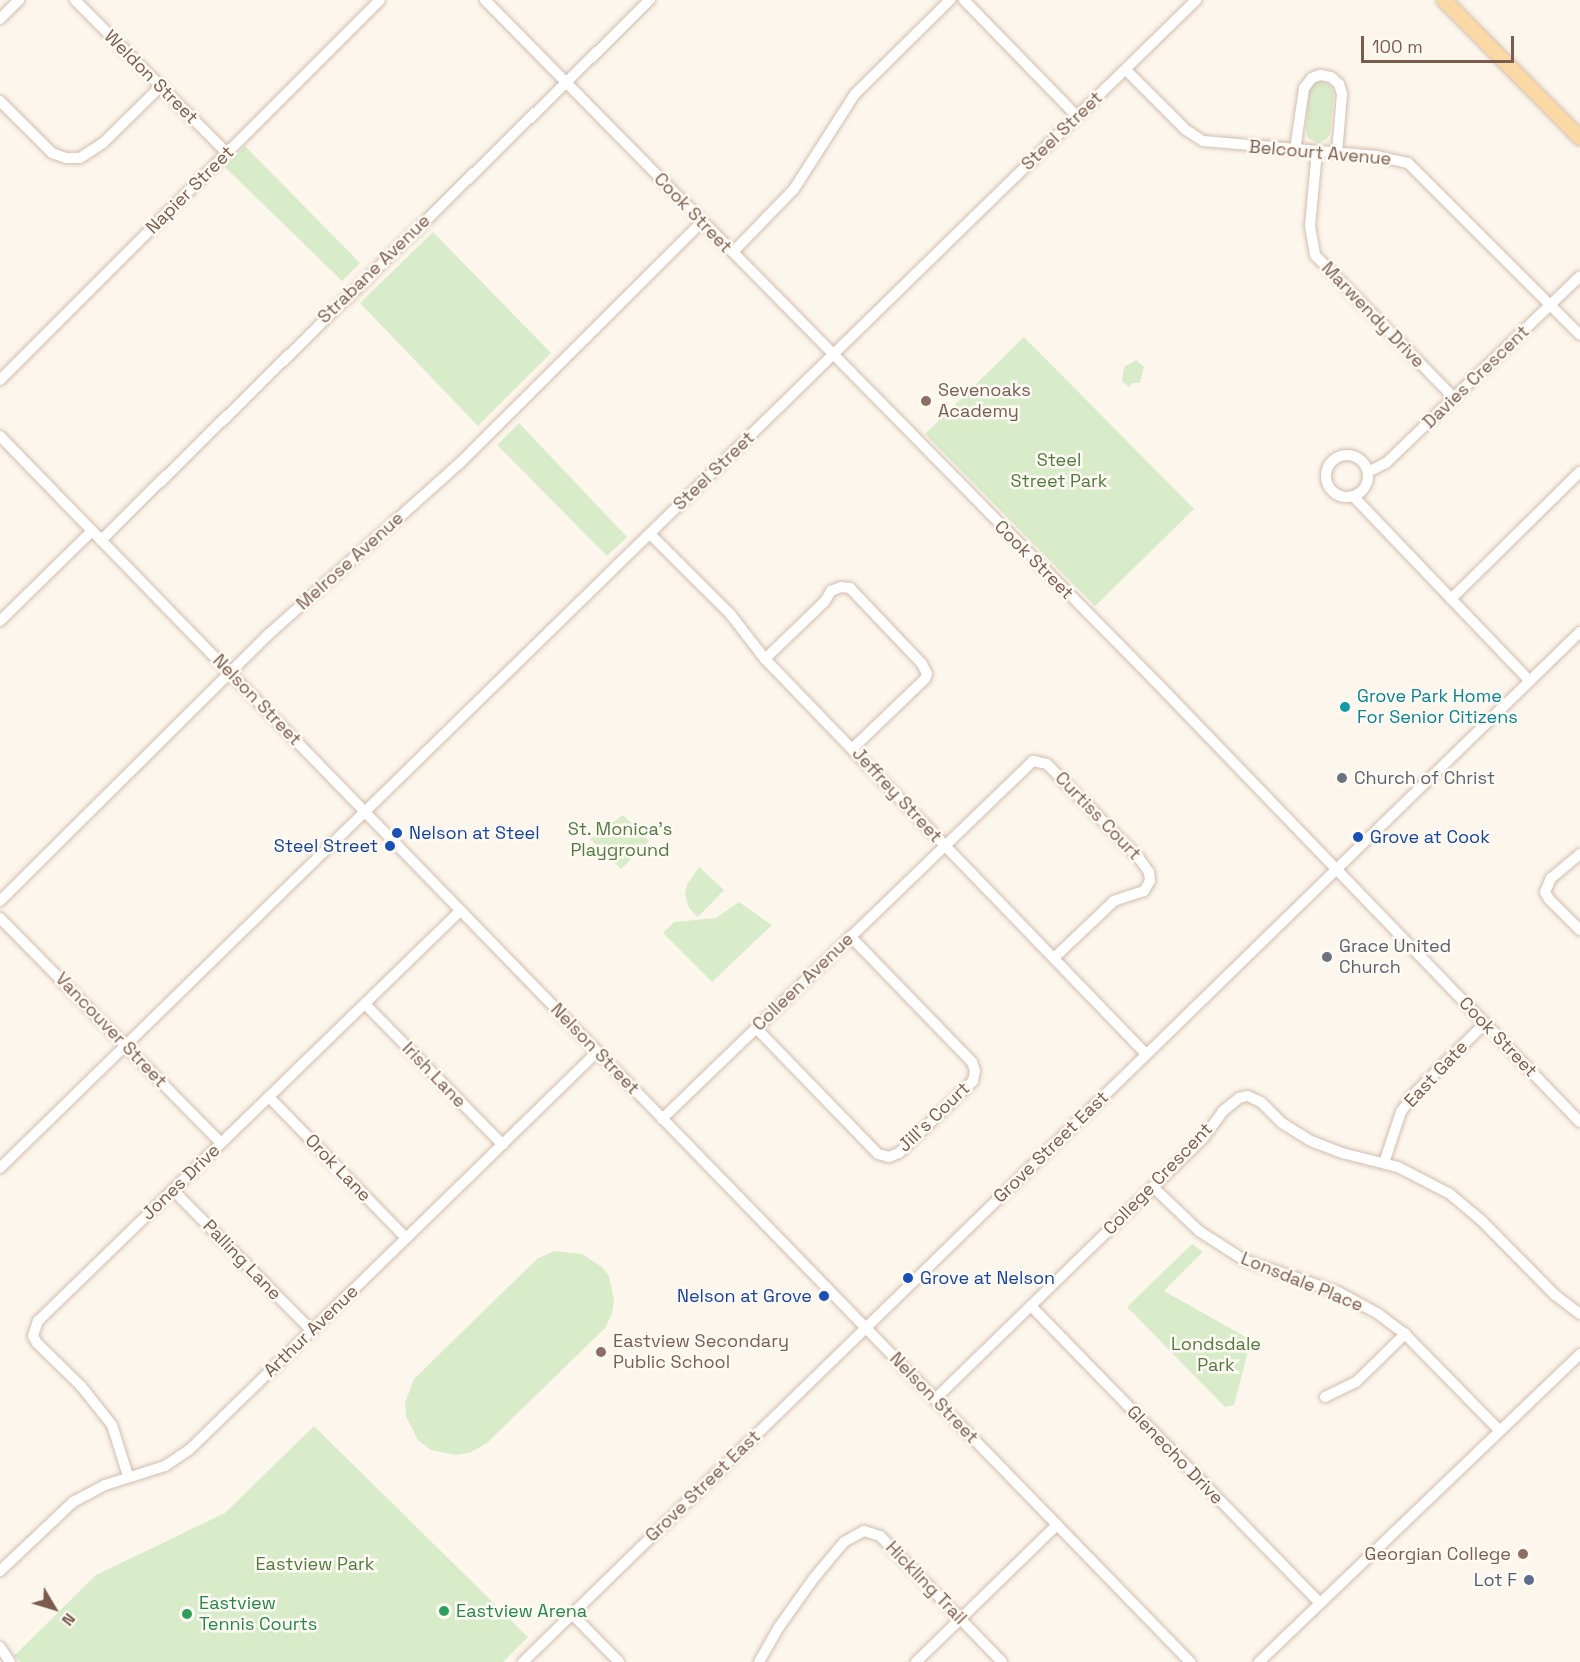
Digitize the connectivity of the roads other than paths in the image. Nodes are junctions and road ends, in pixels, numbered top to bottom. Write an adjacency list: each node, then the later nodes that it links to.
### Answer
1 (19, 0): 10 (street)
2 (75, 0): 13 (street, Weldon Street)
3 (380, 0): 19 (street, Napier Street)
4 (485, 0): 12 (street, Cook Street)
5 (650, 0): 12 (street, Strabane Avenue)
6 (950, 0): 22 (street)
7 (964, 0): 15 (street)
8 (1196, 0): 11 (street, Steel Street)
9 (1444, 0): 16 (main road)
10 (0, 19)
11 (1126, 70): 15 (street, Steel Street); 17 (street, Belcourt Avenue)
12 (566, 83): 21 (street, Cook Street); 35 (street, Strabane Avenue)
13 (161, 86): 14 (street); 19 (street, Weldon Street)
14 (0, 101)
15 (1077, 116): 26 (street, Steel Street)
16 (1580, 138)
17 (1295, 150): 18 (street, Belcourt Avenue); 20 (street)
18 (1317, 151): 20 (street, Belcourt Avenue); 28 (street, Marwendy Drive)
19 (227, 153): 27 (street, Napier Street)
20 (1337, 153): 24 (street, Belcourt Avenue)
21 (702, 222): 22 (street, Cook Street); 40 (street, Melrose Avenue)
22 (732, 252): 26 (street, Cook Street)
23 (1580, 276): 24 (street, Davies Crescent)
24 (1551, 305): 25 (street, Belcourt Avenue); 28 (street, Davies Crescent)
25 (1580, 335)
26 (833, 355): 34 (street, Steel Street); 46 (street, Cook Street)
27 (0, 380)
28 (1454, 398): 30 (street, Davies Crescent)
29 (0, 436): 33 (street, Nelson Street)
30 (1368, 472): 32 (street, Davies Crescent); 32 (street)
31 (1580, 472): 36 (street)
32 (1353, 496): 36 (street)
33 (92, 531): 35 (street, Nelson Street); 37 (street)
34 (650, 534): 39 (street, Jeffrey Street); 43 (street, Steel Street)
35 (101, 540): 40 (street, Nelson Street)
36 (1451, 599): 41 (street)
37 (0, 621)
38 (1580, 632): 41 (street, Grove Street East)
39 (765, 659): 42 (street, Jeffrey Street); 42 (street)
40 (230, 672): 43 (street, Nelson Street); 47 (street, Melrose Avenue)
41 (1530, 681): 46 (street, Grove Street East)
42 (853, 748): 44 (street, Jeffrey Street)
43 (364, 812): 48 (street, Nelson Street); 56 (street, Steel Street)
44 (944, 845): 51 (street, Colleen Avenue); 52 (street, Jeffrey Street); 52 (street, Curtiss Court)
45 (1580, 854): 50 (street)
46 (1336, 869): 54 (street, Cook Street); 58 (street, Grove Street East)
47 (0, 902)
48 (460, 911): 53 (street, Jones Drive); 57 (street, Nelson Street)
49 (0, 918): 56 (street, Vancouver Street)
50 (1580, 930)
51 (850, 936): 55 (street, Colleen Avenue); 55 (street, Jill's Court)
52 (1054, 958): 58 (street, Jeffrey Street)
53 (365, 1004): 59 (street, Jones Drive); 63 (street, Irish Lane)
54 (1485, 1023): 60 (street, Cook Street); 64 (street, East Gate)
55 (756, 1028): 61 (street, Colleen Avenue)
56 (126, 1046): 62 (street, Vancouver Street); 65 (street, Steel Street)
57 (597, 1052): 61 (street, Nelson Street); 63 (street, Arthur Avenue)
58 (1146, 1054): 71 (street, Grove Street East)
59 (269, 1097): 62 (street, Jones Drive); 68 (street, Orok Lane)
60 (1578, 1115)
61 (662, 1119): 71 (street, Nelson Street)
62 (221, 1143): 67 (street, Jones Drive)
63 (503, 1145): 68 (street, Arthur Avenue)
64 (1384, 1163): 66 (street, College Crescent); 70 (street, College Crescent)
65 (0, 1168)
66 (1153, 1187): 69 (street, College Crescent); 73 (street, Lonsdale Place)
67 (173, 1190): 72 (street, Palling Lane); 78 (street, Jones Drive)
68 (406, 1238): 72 (street, Arthur Avenue)
69 (1031, 1306): 76 (street, College Crescent); 81 (street, Glenecho Drive)
70 (1580, 1314)
71 (866, 1327): 76 (street, Nelson Street); 82 (street, Grove Street East)
72 (310, 1330): 78 (street, Arthur Avenue)
73 (1405, 1334): 75 (street); 77 (street, Lonsdale Place)
74 (1580, 1354): 77 (street)
75 (1325, 1397)
76 (935, 1400): 79 (street, Nelson Street)
77 (1499, 1430): 81 (street)
78 (128, 1476): 80 (street, Arthur Avenue)
79 (1057, 1525): 83 (street); 91 (street, Nelson Street)
80 (0, 1571)
81 (1320, 1603): 92 (street)
82 (572, 1614): 86 (street, Grove Street East); 87 (street)
83 (960, 1619): 88 (street, Hickling Trail); 89 (street); 90 (street, Hickling Trail)
84 (0, 1647): 85 (street)
85 (10, 1662)
86 (523, 1662)
87 (619, 1662)
88 (759, 1662)
89 (916, 1662)
90 (1002, 1662)
91 (1190, 1662)
92 (1258, 1662)

